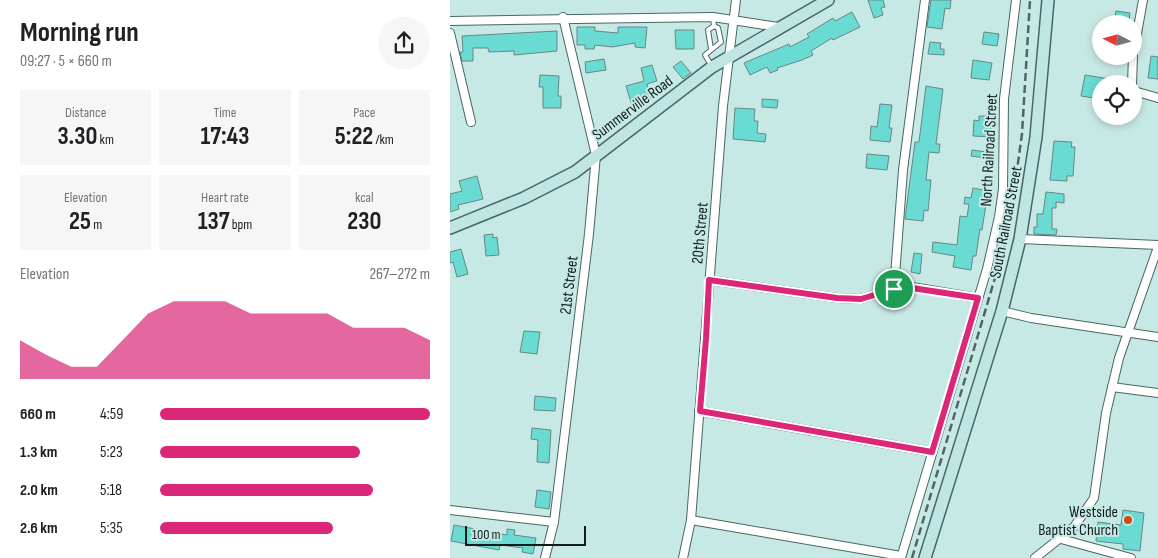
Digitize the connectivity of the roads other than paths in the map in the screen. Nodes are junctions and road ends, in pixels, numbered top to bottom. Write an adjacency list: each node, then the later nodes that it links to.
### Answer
1 (736, 0): 10 (street, 20th Street)
2 (828, 0): 13 (street, Summerville Road)
3 (924, 0): 26 (street)
4 (1016, 0): 27 (street, North Railroad Street)
5 (1048, 0): 23 (street, South Railroad Street)
6 (1142, 0): 7 (street)
7 (1140, 15)
8 (713, 17): 9 (street); 10 (street); 12 (lane)
9 (563, 18): 11 (street); 21 (street, 21st Street)
10 (735, 18): 13 (street); 16 (street, 20th Street)
11 (450, 20)
12 (714, 26): 15 (lane); 15 (lane)
13 (778, 27): 16 (street, Summerville Road)
14 (450, 33): 20 (street)
15 (711, 49): 17 (lane)
16 (730, 55): 17 (street, Summerville Road); 25 (street, 20th Street)
17 (712, 67): 21 (street, Summerville Road)
18 (1142, 93): 19 (street)
19 (1158, 98)
20 (470, 122)
21 (596, 155): 22 (street, Summerville Road); 37 (street, 21st Street)
22 (450, 228)
23 (1020, 239): 24 (street); 28 (street, South Railroad Street)
24 (1158, 246): 29 (street)
25 (709, 280): 26 (street); 33 (street, 20th Street)
26 (894, 289): 27 (street)
27 (978, 298): 34 (street, North Railroad Street)
28 (1002, 311): 29 (street); 42 (street, South Railroad Street)
29 (1126, 333): 30 (street); 31 (street)
30 (1158, 337)
31 (1112, 387): 32 (street); 38 (street)
32 (1158, 393)
33 (700, 411): 34 (street); 36 (street, 20th Street)
34 (932, 452): 39 (street, North Railroad Street)
35 (450, 510): 37 (street)
36 (691, 520): 39 (street); 41 (street, 20th Street)
37 (554, 522): 40 (street, 21st Street)
38 (1061, 539): 43 (street); 44 (street)
39 (901, 557)
40 (545, 558)
41 (682, 558)
42 (925, 558)
43 (1034, 558)
44 (1131, 558)

